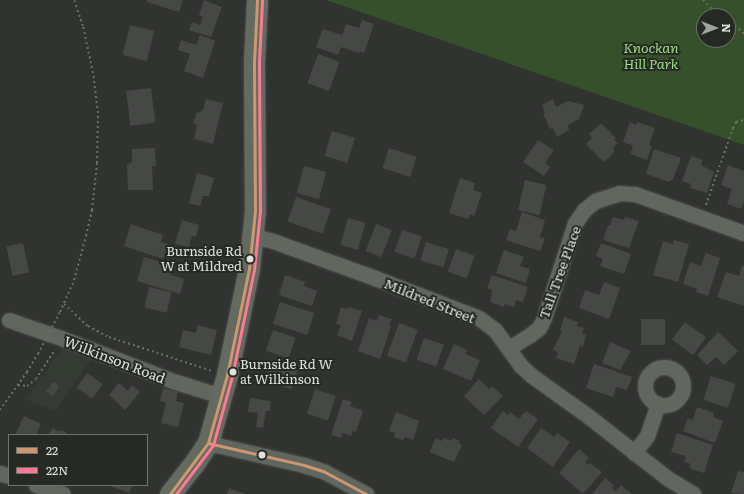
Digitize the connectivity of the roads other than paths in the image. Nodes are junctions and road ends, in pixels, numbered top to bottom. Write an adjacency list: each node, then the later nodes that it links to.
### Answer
1 (257, 0): 3 (street)
2 (744, 233): 5 (street, Tall Tree Place)
3 (253, 236): 5 (street, Mildred Street); 6 (street)
4 (9, 320): 6 (street, Wilkinson Road)
5 (509, 348): 9 (street, Mildred Street)
6 (221, 396): 8 (street)
7 (658, 404): 9 (street)
8 (208, 443): 12 (street); 13 (street)
9 (634, 453): 14 (street, Mildred Street)
10 (39, 486): 11 (street)
11 (63, 494)
12 (170, 494)
13 (366, 494)
14 (694, 494)

